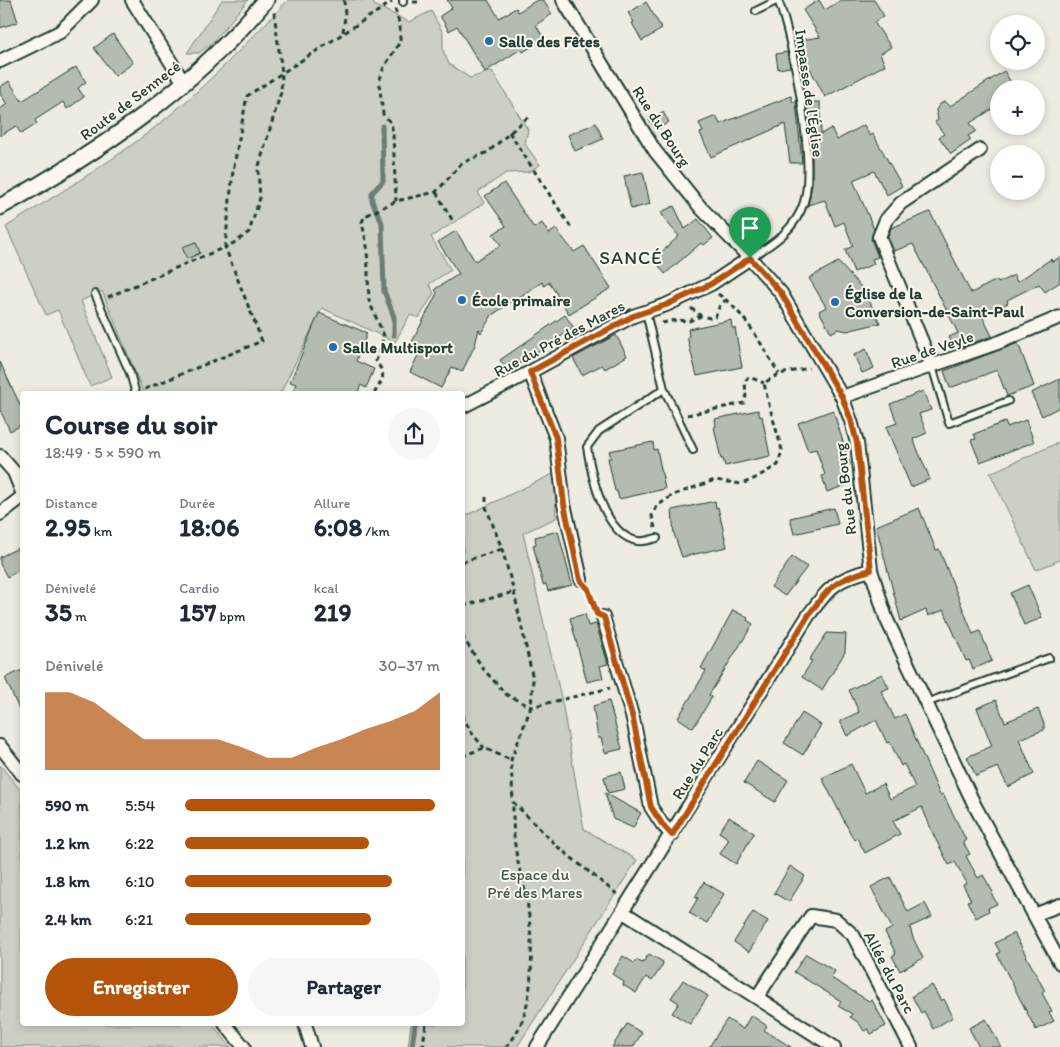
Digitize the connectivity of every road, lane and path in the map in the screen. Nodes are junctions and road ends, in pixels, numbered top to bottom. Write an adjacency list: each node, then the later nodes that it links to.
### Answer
1 (92, 0): 12 (street)
2 (132, 0): 14 (street)
3 (344, 0): 11 (path)
4 (420, 0): 6 (path)
5 (778, 0): 10 (lane, Impasse de l'Église); 24 (lane, Impasse de l'Église)
6 (403, 1): 8 (path)
7 (565, 1): 24 (street, Rue du Bourg)
8 (392, 2): 11 (path); 19 (path)
9 (269, 4): 13 (path); 14 (street, Route de Sennecé)
10 (756, 11)
11 (343, 32): 13 (path)
12 (0, 61)
13 (282, 73): 23 (path); 23 (path)
14 (184, 83): 20 (street, Route de Sennecé)
15 (528, 117): 16 (path)
16 (510, 132): 18 (path); 22 (path)
17 (980, 150): 33 (street)
18 (436, 192): 19 (path); 21 (path)
19 (396, 200): 40 (path)
20 (0, 207)
21 (454, 222)
22 (572, 229)
23 (225, 247): 28 (path); 39 (path)
24 (750, 258): 25 (street, Rue du Pré des Mares); 32 (street, Rue du Bourg)
25 (711, 284): 27 (path); 29 (street, Rue du Pré des Mares)
26 (95, 294): 28 (lane)
27 (726, 300): 31 (path); 35 (path)
28 (98, 301): 38 (lane)
29 (646, 312): 31 (lane); 34 (street, Rue du Pré des Mares)
30 (1060, 316): 33 (street, Rue de Veyle)
31 (649, 325): 37 (lane)
32 (822, 365): 35 (path); 41 (street, Rue du Bourg)
33 (932, 366): 41 (street, Rue de Veyle); 42 (lane)
34 (530, 372): 43 (street, Rue du Pré des Mares); 55 (street)
35 (780, 374): 36 (path)
36 (764, 383): 44 (path); 51 (path)
37 (664, 389): 44 (lane); 51 (lane)
38 (135, 391)
39 (141, 391)
40 (376, 391)
41 (842, 397): 54 (street, Rue du Bourg)
42 (1008, 401)
43 (465, 404)
44 (677, 417): 45 (lane)
45 (693, 450)
46 (0, 456): 47 (street)
47 (20, 487)
48 (486, 498): 52 (path)
49 (20, 499): 50 (street)
50 (0, 514)
51 (657, 538)
52 (502, 549): 53 (path); 56 (path)
53 (465, 561)
54 (871, 570): 62 (street, Rue du Bourg); 71 (street, Rue du Parc)
55 (580, 580): 58 (path)
56 (514, 592): 57 (path); 63 (path)
57 (465, 604)
58 (604, 617): 61 (street)
59 (465, 641): 63 (path)
60 (1049, 658): 62 (lane)
61 (624, 685): 63 (path); 71 (street)
62 (926, 703): 74 (street, Rue du Bourg)
63 (531, 707): 68 (path)
64 (465, 721): 66 (path)
65 (0, 746): 69 (street)
66 (484, 748): 67 (path); 68 (path)
67 (465, 755)
68 (511, 760): 70 (path)
69 (20, 771)
70 (514, 802): 73 (path); 83 (path)
71 (672, 835): 73 (street, Rue du Parc)
72 (1060, 905): 74 (street)
73 (626, 908): 76 (street); 84 (street, Rue du Parc)
74 (1034, 915): 75 (street, Rue du Bourg)
75 (1060, 963)
76 (757, 997): 85 (street); 86 (street, Allée du Parc)
77 (228, 1026): 81 (street)
78 (306, 1026): 82 (street)
79 (426, 1026): 80 (path)
80 (423, 1046)
81 (244, 1047)
82 (312, 1047)
83 (506, 1047)
84 (538, 1047)
85 (834, 1047)
86 (911, 1047)

